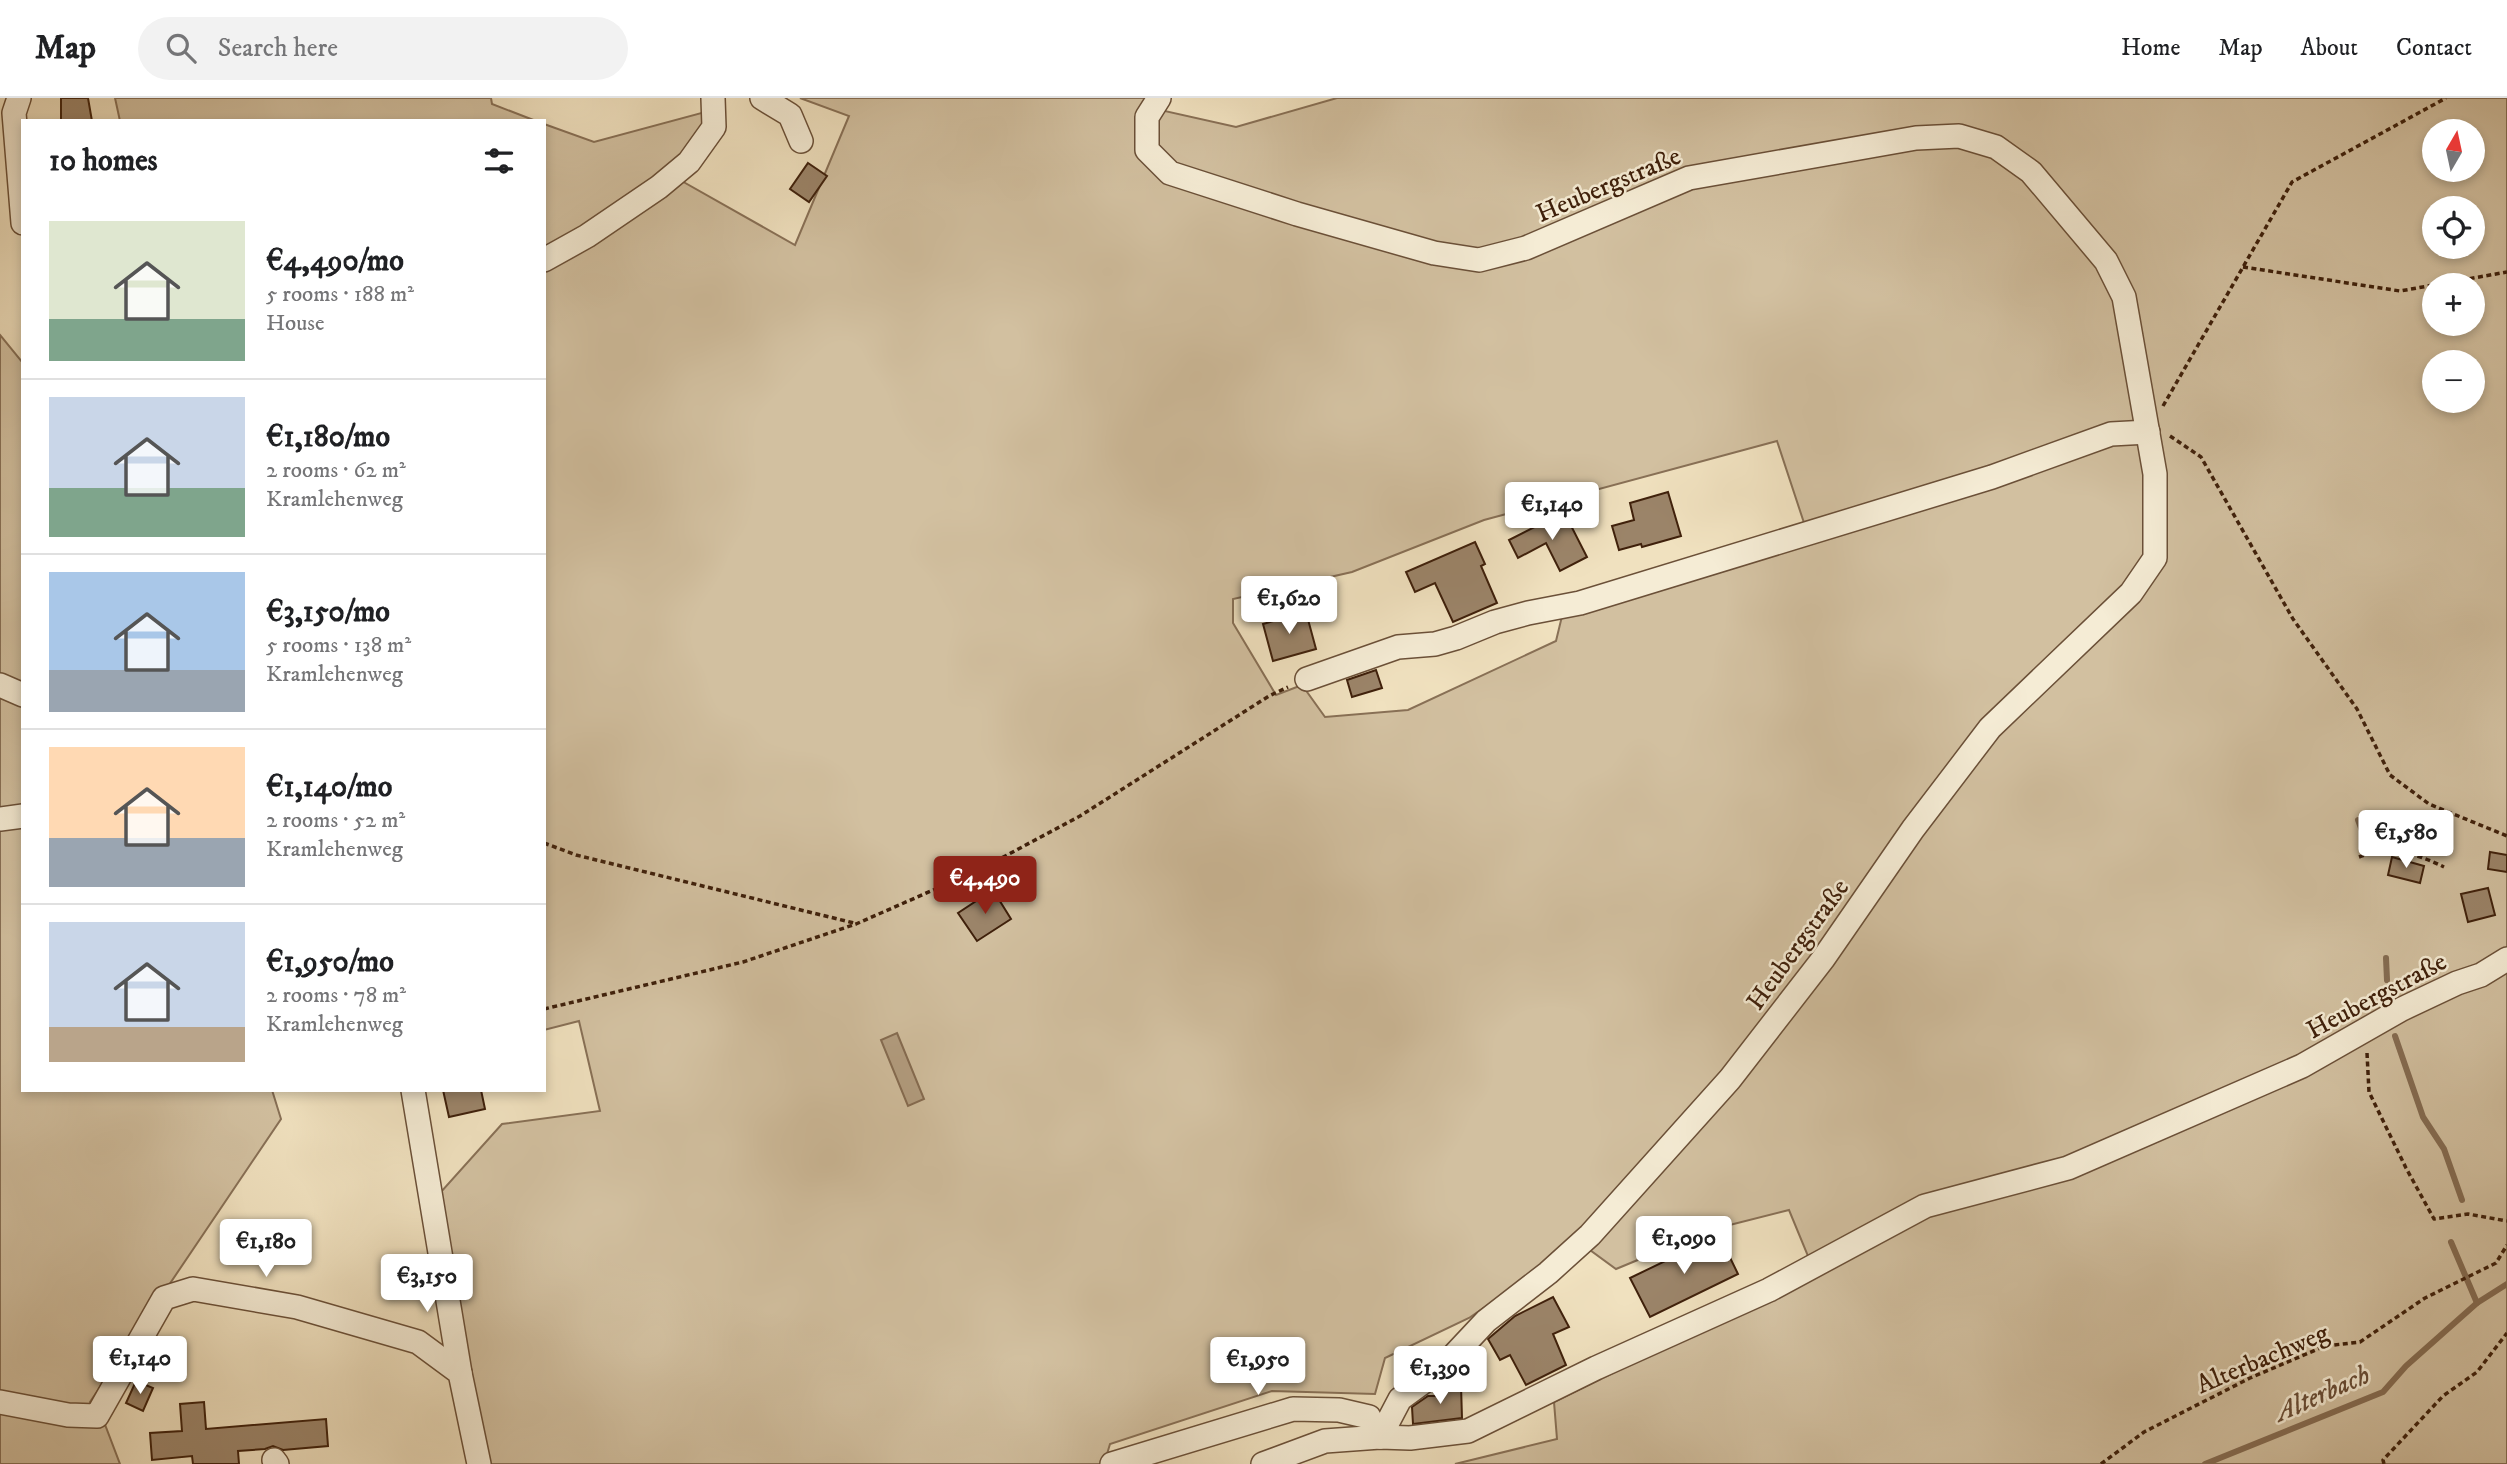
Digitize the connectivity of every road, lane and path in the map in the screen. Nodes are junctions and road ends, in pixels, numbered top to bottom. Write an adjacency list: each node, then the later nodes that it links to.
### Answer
1 (19, 98): 7 (street)
2 (713, 98): 8 (street)
3 (762, 98): 6 (street)
4 (1159, 98): 11 (street, Heubergstraße)
5 (2446, 98): 9 (path)
6 (801, 141)
7 (21, 199)
8 (546, 259)
9 (2243, 267): 10 (path); 11 (path)
10 (2507, 272)
11 (2148, 432): 12 (street); 17 (path); 33 (street, Heubergstraße)
12 (1307, 679): 21 (path)
13 (0, 685): 14 (street)
14 (21, 694)
15 (21, 816): 16 (street)
16 (0, 819)
17 (2507, 836)
18 (546, 844): 21 (path)
19 (2360, 857): 20 (path)
20 (2444, 867)
21 (856, 924): 23 (path)
22 (2507, 959): 24 (street, Heubergstraße)
23 (546, 1009)
24 (2362, 1030): 26 (path); 33 (street, Heubergstraße)
25 (412, 1092): 28 (street)
26 (2507, 1221)
27 (2507, 1245): 37 (path, Alterbachweg)
28 (452, 1327): 30 (street); 31 (street)
29 (2507, 1333): 38 (path)
30 (418, 1342): 31 (street); 32 (street)
31 (460, 1373): 34 (street)
32 (0, 1402)
33 (1380, 1437): 35 (street); 36 (street, Heubergstraße)
34 (479, 1464)
35 (1112, 1464)
36 (1262, 1464)
37 (2101, 1464)
38 (2384, 1464)

